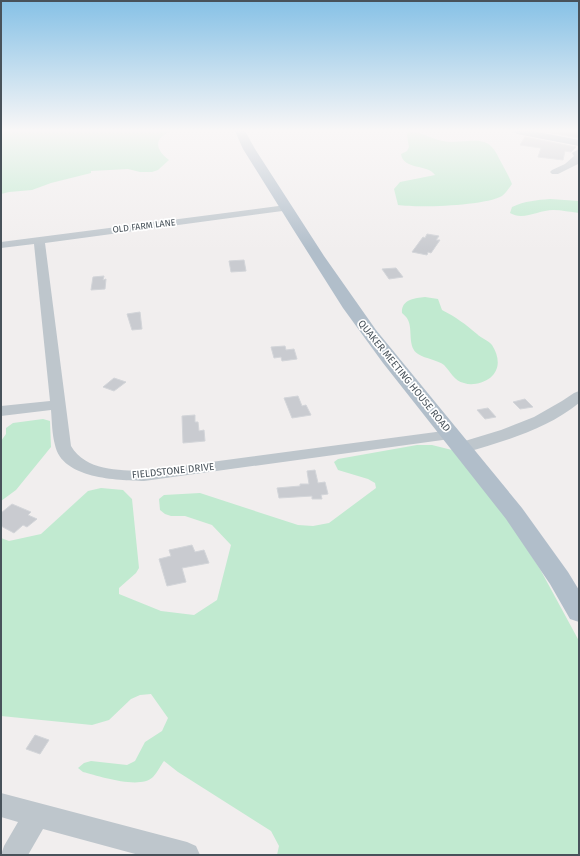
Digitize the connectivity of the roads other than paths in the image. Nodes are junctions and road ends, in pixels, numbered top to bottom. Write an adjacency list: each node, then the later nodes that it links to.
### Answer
1 (263, 171): 2 (main road, QUAKER MEETING HOUSE ROAD)
2 (286, 208): 3 (street, OLD FARM LANE); 8 (main road, QUAKER MEETING HOUSE ROAD)
3 (40, 240): 4 (street, OLD FARM LANE); 6 (street, FIELDSTONE DRIVE)
4 (1, 245)
5 (579, 396): 8 (street, FIELDSTONE DRIVE)
6 (57, 405): 7 (street); 8 (street, FIELDSTONE DRIVE)
7 (1, 411)
8 (456, 442): 9 (main road, QUAKER MEETING HOUSE ROAD)
9 (579, 612)
10 (1, 805): 11 (street)
11 (37, 815): 12 (street); 13 (street)
12 (13, 855)
13 (187, 855)

